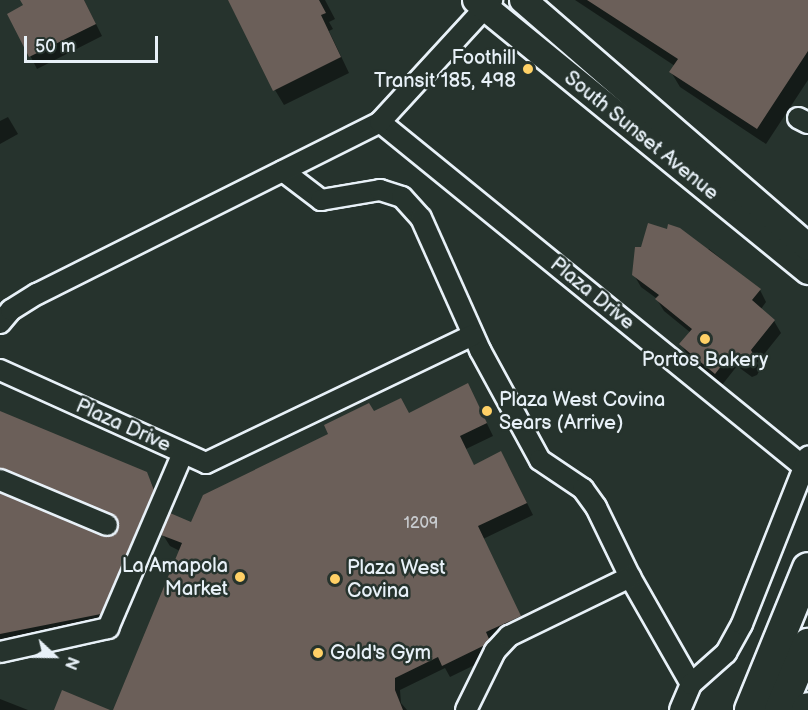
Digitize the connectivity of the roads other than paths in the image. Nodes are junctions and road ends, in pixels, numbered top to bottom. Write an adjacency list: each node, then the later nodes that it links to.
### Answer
1 (523, 0): 5 (main road, South Sunset Avenue)
2 (484, 3): 3 (street); 6 (main road, South Sunset Avenue)
3 (380, 122): 4 (street); 11 (street, Plaza Drive)
4 (283, 171): 7 (street); 8 (street)
5 (808, 247)
6 (808, 271)
7 (0, 322)
8 (473, 335): 10 (street, Plaza Drive); 15 (street)
9 (0, 370): 10 (street, Plaza Drive)
10 (183, 453): 17 (street)
11 (806, 462): 18 (street)
12 (0, 480): 13 (street)
13 (107, 525)
14 (808, 568): 21 (highway)
15 (630, 577): 18 (street); 19 (street)
16 (808, 644): 22 (highway)
17 (0, 652)
18 (690, 684): 20 (street)
19 (466, 710)
20 (680, 710)
21 (750, 710)
22 (780, 710)

